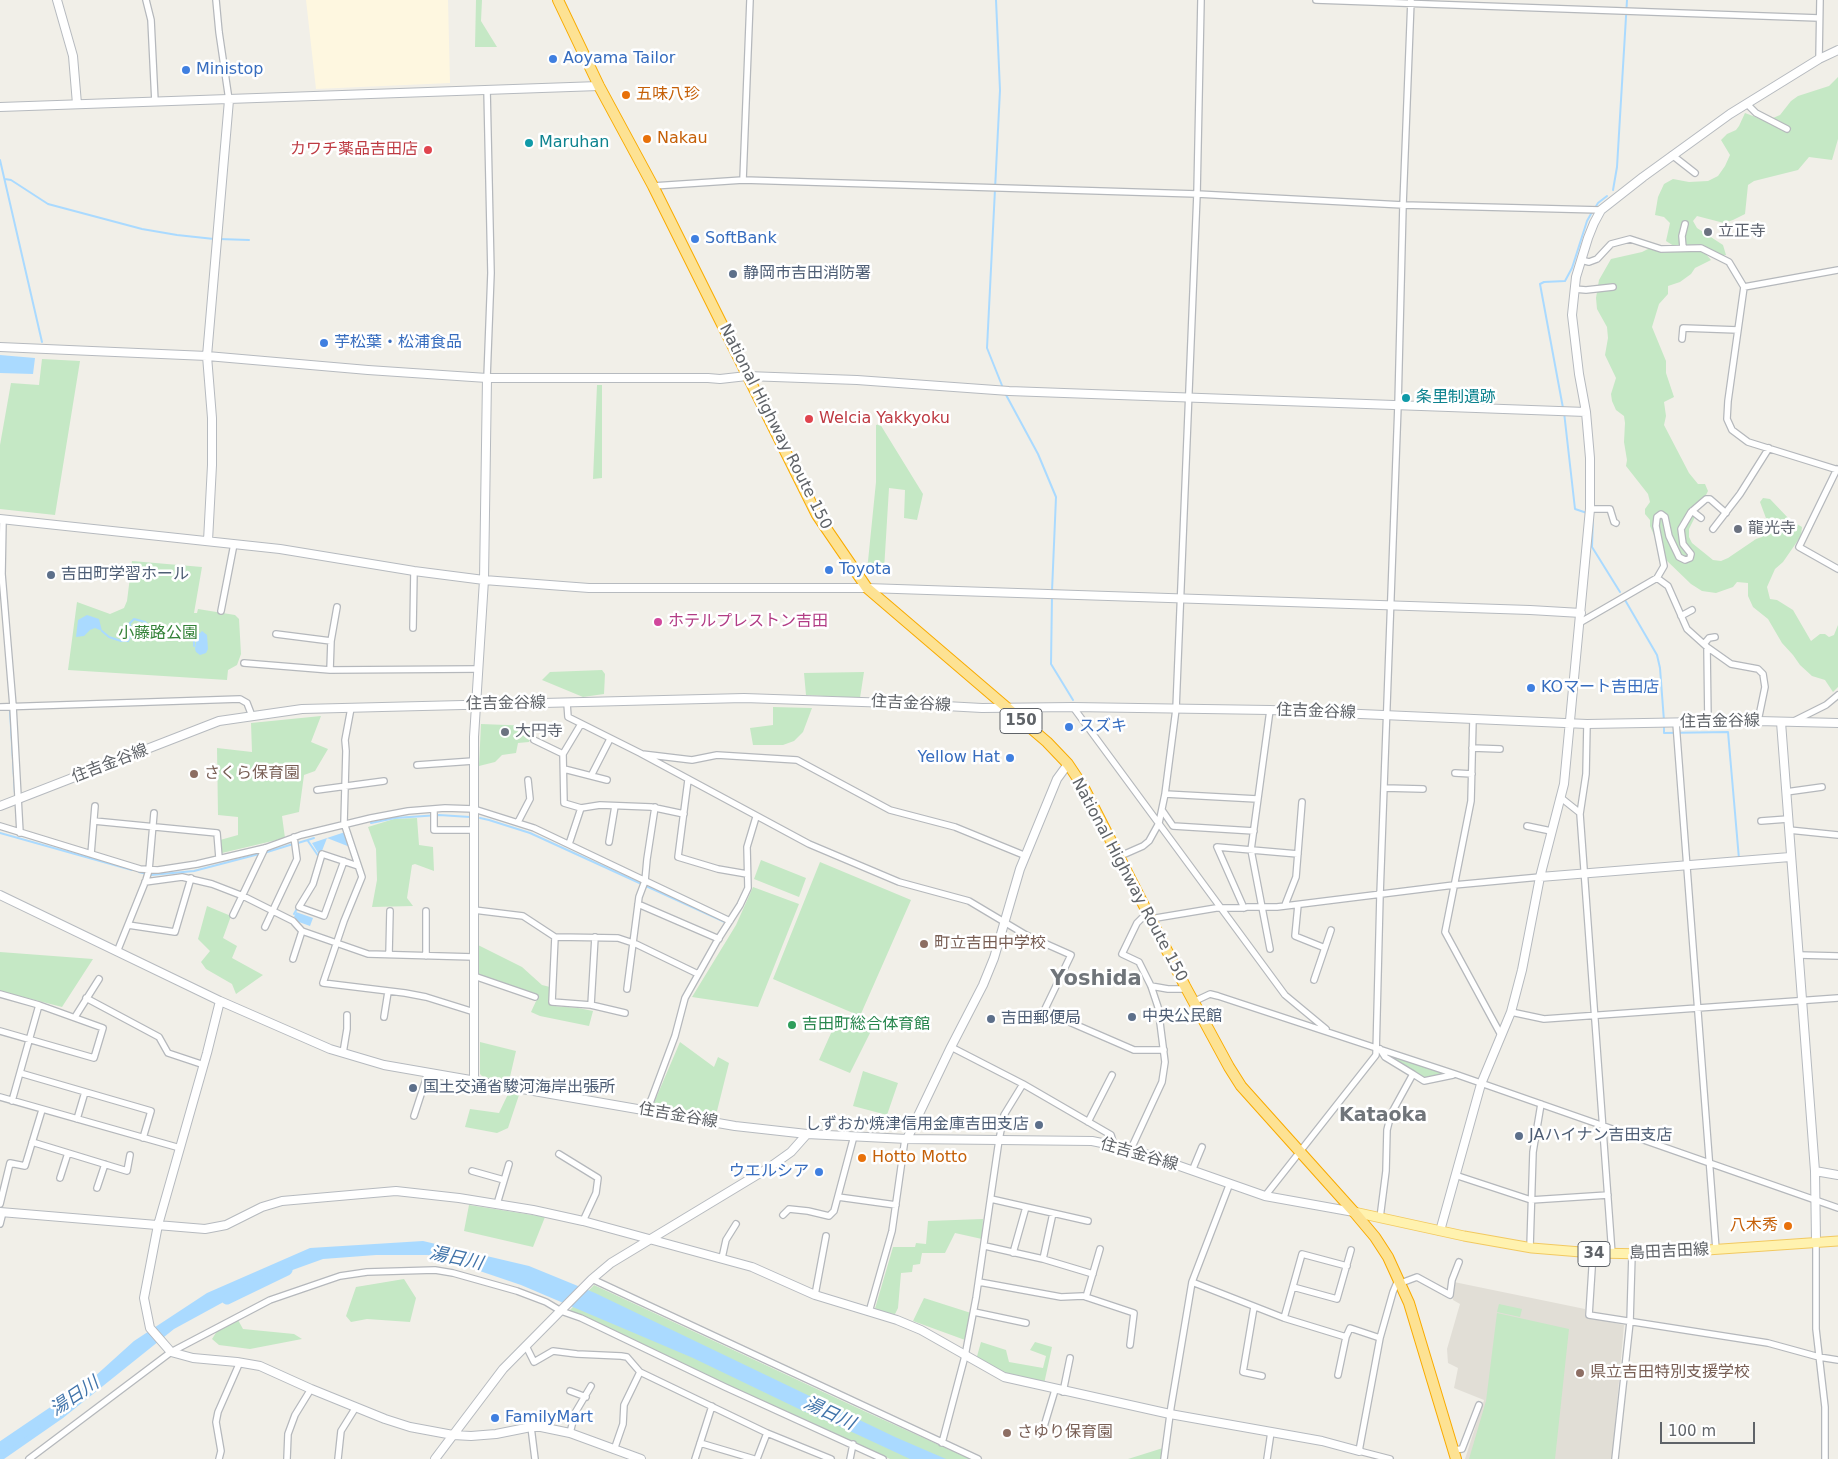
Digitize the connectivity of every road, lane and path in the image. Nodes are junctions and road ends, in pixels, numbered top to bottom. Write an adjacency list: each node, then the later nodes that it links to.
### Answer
1 (57, 0): 17 (street)
2 (146, 0): 16 (street)
3 (216, 0): 15 (street)
4 (558, 0): 13 (highway, National Highway Route 150 / 150)
5 (750, 0): 23 (street)
6 (1201, 0): 25 (street)
7 (1316, 0): 9 (street)
8 (1820, 0): 10 (street)
9 (1411, 2): 10 (street); 26 (street)
10 (1819, 18): 12 (street)
11 (1838, 50): 12 (street)
12 (1819, 59): 18 (street)
13 (599, 86): 14 (street); 24 (highway, National Highway Route 150 / 150)
14 (487, 89): 15 (street); 40 (street)
15 (229, 100): 16 (street); 38 (street)
16 (155, 102): 17 (street)
17 (77, 104): 19 (street)
18 (1747, 104): 20 (street); 21 (street)
19 (0, 107)
20 (1787, 129)
21 (1672, 155): 22 (street); 27 (street)
22 (1695, 173)
23 (743, 180): 24 (street); 25 (street)
24 (653, 186): 39 (highway, National Highway Route 150 / 150)
25 (1197, 194): 26 (street); 41 (street)
26 (1403, 205): 27 (street); 42 (street)
27 (1600, 210): 30 (street)
28 (1685, 224): 29 (street)
29 (1683, 248): 30 (street); 33 (street)
30 (1581, 260): 34 (street)
31 (1838, 270): 33 (street)
32 (1613, 287): 34 (street)
33 (1744, 287): 35 (street)
34 (1574, 289): 43 (street)
35 (1738, 330): 36 (street); 44 (street)
36 (1682, 339)
37 (0, 347): 38 (street)
38 (207, 356): 40 (street); 53 (street)
39 (747, 376): 40 (street); 41 (street); 59 (highway, National Highway Route 150 / 150)
40 (487, 378): 58 (street)
41 (1190, 398): 42 (street); 60 (street)
42 (1398, 405): 43 (street); 61 (street)
43 (1586, 412): 47 (street)
44 (1769, 448): 45 (street); 48 (street)
45 (1837, 470): 55 (street)
46 (1692, 511): 48 (street); 49 (street); 57 (street)
47 (1590, 512): 51 (street); 65 (street)
48 (1726, 513): 52 (street)
49 (1701, 518)
50 (1, 520): 53 (street); 79 (street)
51 (1616, 523)
52 (1713, 529)
53 (208, 542): 54 (street)
54 (234, 544): 56 (street); 64 (street)
55 (1838, 570)
56 (414, 571): 58 (street); 68 (street)
57 (1657, 578): 66 (street); 67 (street)
58 (484, 580): 59 (street); 74 (street)
59 (867, 588): 60 (street); 81 (highway, National Highway Route 150 / 150)
60 (1180, 597): 61 (street); 84 (street)
61 (1391, 605): 65 (street); 86 (street)
62 (337, 607): 71 (street)
63 (1692, 610): 66 (street)
64 (222, 611)
65 (1581, 613): 67 (street)
66 (1680, 616): 72 (street)
67 (1581, 622): 95 (street)
68 (412, 628)
69 (276, 634): 71 (street)
70 (1715, 637): 72 (street)
71 (331, 641): 75 (street)
72 (1706, 646): 89 (street); 90 (street)
73 (244, 663): 75 (street)
74 (477, 669): 75 (street); 78 (street)
75 (330, 670)
76 (1838, 695): 92 (street)
77 (567, 703): 78 (street, 住吉金谷線); 81 (street, 住吉金谷線); 94 (street)
78 (476, 704): 83 (street, 住吉金谷線); 104 (street)
79 (13, 706): 80 (street); 87 (street); 124 (street)
80 (0, 707)
81 (1005, 707): 82 (street, 住吉金谷線); 105 (highway, National Highway Route 150 / 150)
82 (1073, 707): 84 (street, 住吉金谷線); 142 (street)
83 (351, 708): 87 (street, 住吉金谷線); 115 (street)
84 (1176, 709): 85 (street, 住吉金谷線); 121 (street)
85 (1270, 710): 86 (street, 住吉金谷線); 123 (street)
86 (1388, 714): 88 (street, 住吉金谷線); 117 (street)
87 (252, 716): 124 (street, 住吉金谷線)
88 (1473, 719): 95 (street, 住吉金谷線); 100 (street)
89 (1758, 721): 90 (street, 住吉金谷線); 91 (street, 住吉金谷線)
90 (1708, 722): 97 (street, 住吉金谷線)
91 (1780, 722): 92 (street, 住吉金谷線); 120 (street)
92 (1792, 722): 93 (street, 住吉金谷線)
93 (1838, 723)
94 (581, 724): 98 (street); 103 (street)
95 (1570, 724): 96 (street, 住吉金谷線); 122 (street)
96 (1587, 724): 97 (street, 住吉金谷線); 135 (street)
97 (1676, 729): 166 (street)
98 (610, 739): 102 (street); 110 (street)
99 (534, 740): 103 (street)
100 (1472, 748): 101 (street); 109 (street)
101 (1500, 749)
102 (640, 753): 113 (street); 160 (street)
103 (564, 754): 107 (street)
104 (473, 761): 106 (street); 131 (street)
105 (1068, 764): 160 (street); 161 (highway, National Highway Route 150 / 150)
106 (417, 765)
107 (564, 769): 110 (street); 130 (street)
108 (1455, 773): 109 (street)
109 (1472, 774): 174 (street)
110 (591, 776): 112 (street)
111 (528, 780): 141 (street)
112 (607, 780)
113 (688, 780): 136 (street); 137 (street)
114 (384, 781): 115 (street)
115 (346, 785): 118 (street); 143 (street)
116 (1822, 787): 120 (street)
117 (1384, 788): 119 (street); 176 (street)
118 (317, 790)
119 (1423, 790)
120 (1786, 792): 138 (street)
121 (1165, 794): 123 (street); 132 (street)
122 (1560, 797): 135 (street); 150 (street)
123 (1257, 799): 149 (street)
124 (17, 800): 126 (street, 住吉金谷線); 151 (street)
125 (1302, 802): 159 (street)
126 (0, 806)
127 (95, 806): 139 (street)
128 (615, 806): 129 (street); 130 (street); 154 (street)
129 (655, 807): 136 (street); 173 (street)
130 (581, 808): 155 (street)
131 (474, 809): 133 (street); 141 (street); 147 (street)
132 (1162, 810): 142 (street); 149 (street)
133 (434, 812): 143 (street); 147 (street)
134 (154, 813): 146 (street)
135 (1580, 813): 168 (street)
136 (684, 814): 169 (street)
137 (756, 817): 169 (street); 191 (street)
138 (1788, 819): 140 (street); 148 (street)
139 (94, 821): 146 (street); 158 (street)
140 (1761, 821)
141 (518, 822): 155 (street)
142 (1159, 823): 161 (street); 183 (street)
143 (344, 824): 153 (street); 165 (street)
144 (0, 826): 151 (street)
145 (1527, 826): 150 (street)
146 (153, 828): 163 (street); 167 (street)
147 (474, 830): 185 (street)
148 (1789, 830): 152 (street); 162 (street)
149 (1254, 831): 157 (street)
150 (1552, 831): 170 (street)
151 (20, 833): 158 (street)
152 (1838, 835)
153 (294, 838): 156 (street); 184 (street)
154 (609, 842)
155 (569, 844): 173 (street)
156 (265, 848): 163 (street); 177 (street)
157 (1251, 850): 159 (street); 181 (street); 182 (street)
158 (91, 854): 167 (street)
159 (1298, 854): 179 (street)
160 (1026, 856): 191 (street)
161 (1118, 857): 189 (highway, National Highway Route 150 / 150)
162 (1790, 857): 166 (street); 206 (street)
163 (219, 858): 167 (street)
164 (344, 861): 164 (street); 165 (street)
165 (358, 866): 199 (street)
166 (1687, 866): 168 (street); 227 (street)
167 (149, 871): 172 (street)
168 (1585, 873): 170 (street); 232 (street)
169 (748, 874): 190 (street)
170 (1540, 877): 174 (street); 229 (street)
171 (191, 878): 172 (street); 177 (street); 192 (street)
172 (146, 881): 192 (street)
173 (645, 881): 178 (street); 190 (street)
174 (1454, 885): 176 (street); 237 (street)
175 (0, 895): 203 (street, 住吉金谷線)
176 (1380, 895): 180 (street); 240 (street)
177 (243, 896): 184 (street); 188 (street)
178 (638, 904): 198 (street); 200 (street)
179 (1286, 905): 180 (street); 182 (street)
180 (1298, 905): 201 (street)
181 (1244, 908): 182 (street); 183 (street)
182 (1262, 908): 202 (street)
183 (1223, 909): 189 (street); 236 (street)
184 (272, 910): 193 (street); 195 (street)
185 (474, 910): 196 (street); 208 (street)
186 (390, 911): 204 (street)
187 (426, 911): 205 (street)
188 (234, 915)
189 (1149, 918): 214 (street); 215 (highway, National Highway Route 150 / 150)
190 (730, 921): 198 (street)
191 (1004, 924): 239 (street); 241 (street)
192 (128, 925): 203 (street)
193 (264, 927)
194 (1331, 930): 201 (street)
195 (302, 931): 199 (street); 209 (street)
196 (555, 937): 197 (street); 226 (street)
197 (595, 938): 200 (street); 226 (street)
198 (719, 939): 210 (street)
199 (337, 942): 204 (street); 217 (street)
200 (634, 944): 210 (street); 216 (street)
201 (1325, 948): 213 (street)
202 (1270, 949)
203 (117, 952): 222 (street, 住吉金谷線)
204 (390, 954): 205 (street)
205 (426, 956): 208 (street)
206 (1799, 956): 207 (street); 223 (street)
207 (1838, 956)
208 (474, 957): 211 (street)
209 (293, 959)
210 (698, 974): 257 (street)
211 (474, 976): 219 (street); 228 (street)
212 (99, 979): 220 (street)
213 (1314, 980)
214 (1151, 986): 215 (street); 241 (street)
215 (1186, 989): 224 (highway, National Highway Route 150 / 150)
216 (627, 990)
217 (388, 992): 228 (street); 234 (street)
218 (0, 994): 225 (street)
219 (535, 997)
220 (86, 998): 233 (street); 243 (street)
221 (1838, 998): 223 (street)
222 (220, 1001): 242 (street, 住吉金谷線); 243 (street)
223 (1802, 1001): 227 (street); 281 (street)
224 (1193, 1002): 236 (street); 272 (highway, National Highway Route 150 / 150)
225 (39, 1004): 233 (street); 238 (street)
226 (591, 1005): 230 (street)
227 (1698, 1007): 232 (street); 276 (street)
228 (474, 1012): 249 (street)
229 (1511, 1012): 232 (street); 237 (street)
230 (625, 1013)
231 (347, 1014): 242 (street)
232 (1595, 1015): 261 (street)
233 (75, 1017): 238 (street)
234 (384, 1017)
235 (0, 1031): 238 (street)
236 (1330, 1032): 240 (street)
237 (1501, 1035): 251 (street)
238 (30, 1039): 244 (street)
239 (951, 1047): 250 (street); 265 (street)
240 (1378, 1049): 246 (street); 247 (street); 272 (street)
241 (1164, 1050): 271 (street)
242 (343, 1053): 245 (street, 住吉金谷線)
243 (204, 1065): 270 (street)
244 (20, 1073): 252 (street); 254 (street)
245 (428, 1073): 249 (street, 住吉金谷線); 258 (street)
246 (1413, 1074): 247 (street); 303 (street)
247 (1455, 1074): 251 (street)
248 (1112, 1075): 260 (street)
249 (474, 1081): 257 (street, 住吉金谷線)
250 (1023, 1084): 260 (street); 266 (street)
251 (1481, 1084): 255 (street); 282 (street)
252 (85, 1092): 259 (street); 264 (street)
253 (0, 1098): 254 (street)
254 (12, 1101): 256 (street)
255 (1540, 1104): 261 (street); 292 (street)
256 (42, 1110): 259 (street); 267 (street)
257 (647, 1111): 262 (street, 住吉金谷線)
258 (414, 1116)
259 (77, 1119): 264 (street)
260 (1088, 1122): 268 (street)
261 (1603, 1126): 276 (street); 288 (street)
262 (807, 1134): 263 (street, 住吉金谷線); 311 (street)
263 (854, 1136): 265 (street, 住吉金谷線); 290 (street)
264 (144, 1138): 270 (street)
265 (906, 1139): 266 (street, 住吉金谷線); 296 (street)
266 (998, 1140): 268 (street, 住吉金谷線); 291 (street)
267 (32, 1142): 273 (street); 294 (street)
268 (1114, 1145): 271 (street, 住吉金谷線)
269 (1202, 1147): 280 (street)
270 (180, 1148): 308 (street)
271 (1131, 1149): 280 (street, 住吉金谷線)
272 (1300, 1152): 289 (street); 300 (highway, National Highway Route 150 / 150)
273 (68, 1153): 277 (street); 284 (street)
274 (559, 1154): 304 (street)
275 (130, 1155): 277 (street)
276 (1710, 1163): 293 (street); 317 (street)
277 (105, 1164): 287 (street)
278 (509, 1164): 285 (street)
279 (472, 1171): 285 (street)
280 (1192, 1171): 286 (street, 住吉金谷線)
281 (1815, 1171): 283 (street); 293 (street)
282 (1455, 1175): 292 (street); 309 (street)
283 (1838, 1175)
284 (60, 1178)
285 (504, 1180): 295 (street)
286 (1230, 1183): 289 (street, 住吉金谷線); 331 (street)
287 (97, 1188)
288 (1608, 1195): 292 (street); 321 (street)
289 (1266, 1196): 300 (street, 住吉金谷線)
290 (838, 1197): 296 (street); 302 (street)
291 (991, 1198): 297 (street); 314 (street)
292 (1531, 1200): 315 (street)
293 (1816, 1200): 298 (street); 312 (street)
294 (0, 1204)
295 (497, 1204): 304 (street); 308 (street)
296 (896, 1205): 337 (street)
297 (1026, 1206): 301 (street); 319 (street)
298 (1838, 1208)
299 (2, 1212): 306 (street); 308 (street)
300 (1354, 1212): 303 (main road, 島田吉田線 / 34); 328 (highway, National Highway Route 150 / 150)
301 (1054, 1213): 305 (street); 324 (street)
302 (783, 1215)
303 (1380, 1218): 309 (main road, 島田吉田線 / 34)
304 (583, 1221): 311 (street)
305 (1088, 1221)
306 (0, 1224)
307 (736, 1224): 323 (street)
308 (158, 1225): 346 (street)
309 (1440, 1231): 315 (main road, 島田吉田線 / 34)
310 (826, 1236): 333 (street)
311 (651, 1239): 323 (street); 329 (street)
312 (1816, 1241): 313 (main road, 島田吉田線 / 34); 317 (main road, 島田吉田線 / 34); 348 (street)
313 (1838, 1241)
314 (985, 1246): 319 (street); 330 (street)
315 (1530, 1247): 320 (main road, 島田吉田線 / 34)
316 (1100, 1249): 327 (street)
317 (1716, 1249): 322 (main road, 島田吉田線 / 34)
318 (1351, 1250): 326 (street)
319 (1014, 1253): 324 (street)
320 (1593, 1254): 321 (main road, 島田吉田線 / 34); 340 (street)
321 (1612, 1254): 322 (main road, 島田吉田線 / 34)
322 (1632, 1254): 340 (street)
323 (722, 1258): 333 (street)
324 (1043, 1259): 327 (street)
325 (1459, 1262): 328 (street)
326 (1347, 1266): 332 (street); 332 (street)
327 (1093, 1274): 334 (street)
328 (1400, 1280): 343 (street); 375 (highway, National Highway Route 150 / 150)
329 (590, 1281): 336 (street); 371 (street)
330 (979, 1282): 334 (street); 338 (street)
331 (1192, 1282): 335 (street); 363 (street)
332 (1293, 1287): 339 (street)
333 (815, 1295): 337 (street)
334 (1086, 1297): 344 (street)
335 (1254, 1307): 339 (street); 354 (street)
336 (561, 1311): 345 (street); 346 (street); 372 (street)
337 (870, 1312): 347 (street)
338 (974, 1312): 341 (street); 347 (street)
339 (1284, 1318): 342 (street)
340 (1630, 1322): 348 (street); 392 (street)
341 (1026, 1323)
342 (1346, 1337): 343 (street); 353 (street)
343 (1380, 1338): 374 (street)
344 (1130, 1345)
345 (526, 1346): 352 (street); 369 (street)
346 (170, 1352): 351 (street); 376 (street)
347 (965, 1356): 358 (street); 371 (street)
348 (1819, 1357): 350 (street); 393 (street)
349 (1070, 1358): 358 (street)
350 (1838, 1360)
351 (240, 1362): 356 (street); 377 (street)
352 (640, 1372): 361 (street); 373 (street)
353 (1338, 1375)
354 (1262, 1376)
355 (592, 1386): 359 (street)
356 (311, 1389): 362 (street); 378 (street)
357 (570, 1391): 359 (street)
358 (1059, 1391): 363 (street); 368 (street)
359 (586, 1397): 366 (street)
360 (1479, 1405): 375 (street)
361 (712, 1406): 367 (street); 370 (street)
362 (356, 1407): 369 (street); 379 (street)
363 (1170, 1414): 365 (street); 389 (street)
364 (531, 1427): 366 (street); 369 (street); 381 (street)
365 (1271, 1432): 374 (street); 390 (street)
366 (570, 1433): 373 (street)
367 (767, 1433): 384 (street); 385 (street)
368 (1042, 1433)
369 (453, 1435): 380 (street)
370 (700, 1443): 383 (street); 384 (street)
371 (942, 1443): 388 (street)
372 (853, 1444): 386 (street); 387 (street)
373 (614, 1450): 382 (street)
374 (1363, 1454): 391 (street)
375 (1454, 1455)
376 (29, 1459)
377 (219, 1459)
378 (287, 1459)
379 (338, 1459)
380 (435, 1459)
381 (535, 1459)
382 (641, 1459)
383 (695, 1459)
384 (756, 1459)
385 (831, 1459)
386 (850, 1459)
387 (883, 1459)
388 (978, 1459)
389 (1164, 1459)
390 (1267, 1459)
391 (1390, 1459)
392 (1615, 1459)
393 (1825, 1459)

